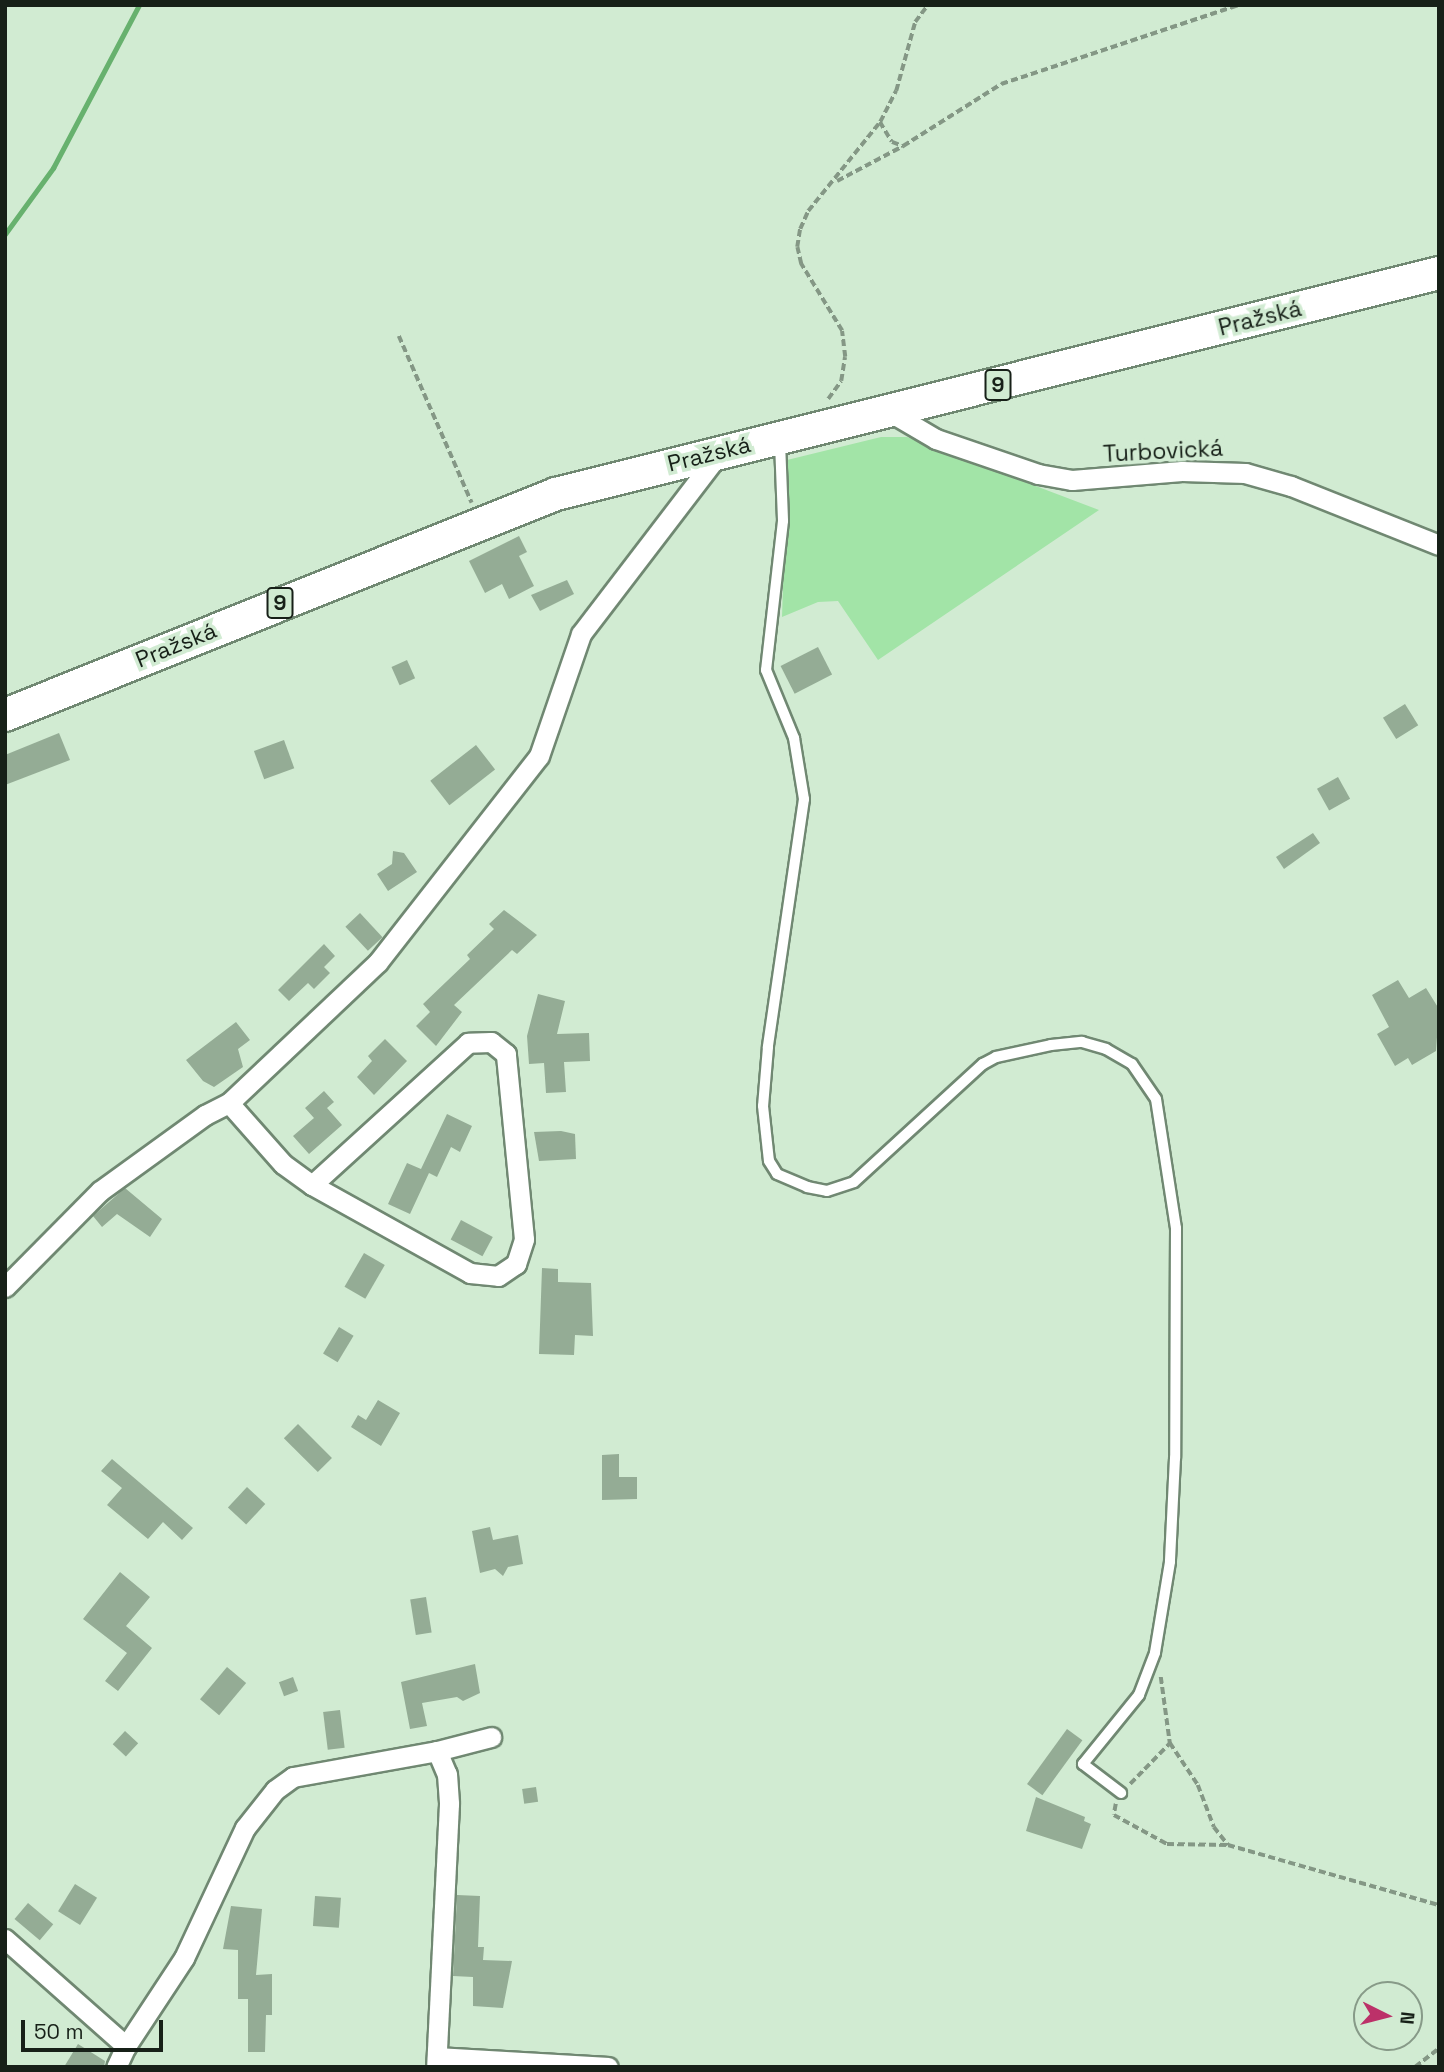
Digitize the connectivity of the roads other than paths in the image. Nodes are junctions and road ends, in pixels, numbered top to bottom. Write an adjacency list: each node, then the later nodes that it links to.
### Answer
1 (1439, 273): 2 (main road, Pražská / 9)
2 (890, 412): 3 (main road, Pražská / 9); 5 (street, Turbovická)
3 (780, 437): 4 (main road, Pražská / 9); 12 (lane)
4 (722, 450): 6 (main road, Pražská / 9); 7 (street)
5 (1439, 545)
6 (5, 715)
7 (229, 1103): 8 (street); 9 (street)
8 (312, 1185): 8 (street)
9 (5, 1287)
10 (491, 1737): 11 (street)
11 (438, 1751): 14 (street); 15 (street)
12 (1121, 1793)
13 (5, 1939): 14 (street)
14 (126, 2046): 16 (street)
15 (437, 2062): 17 (street)
16 (116, 2067)
17 (608, 2067)

